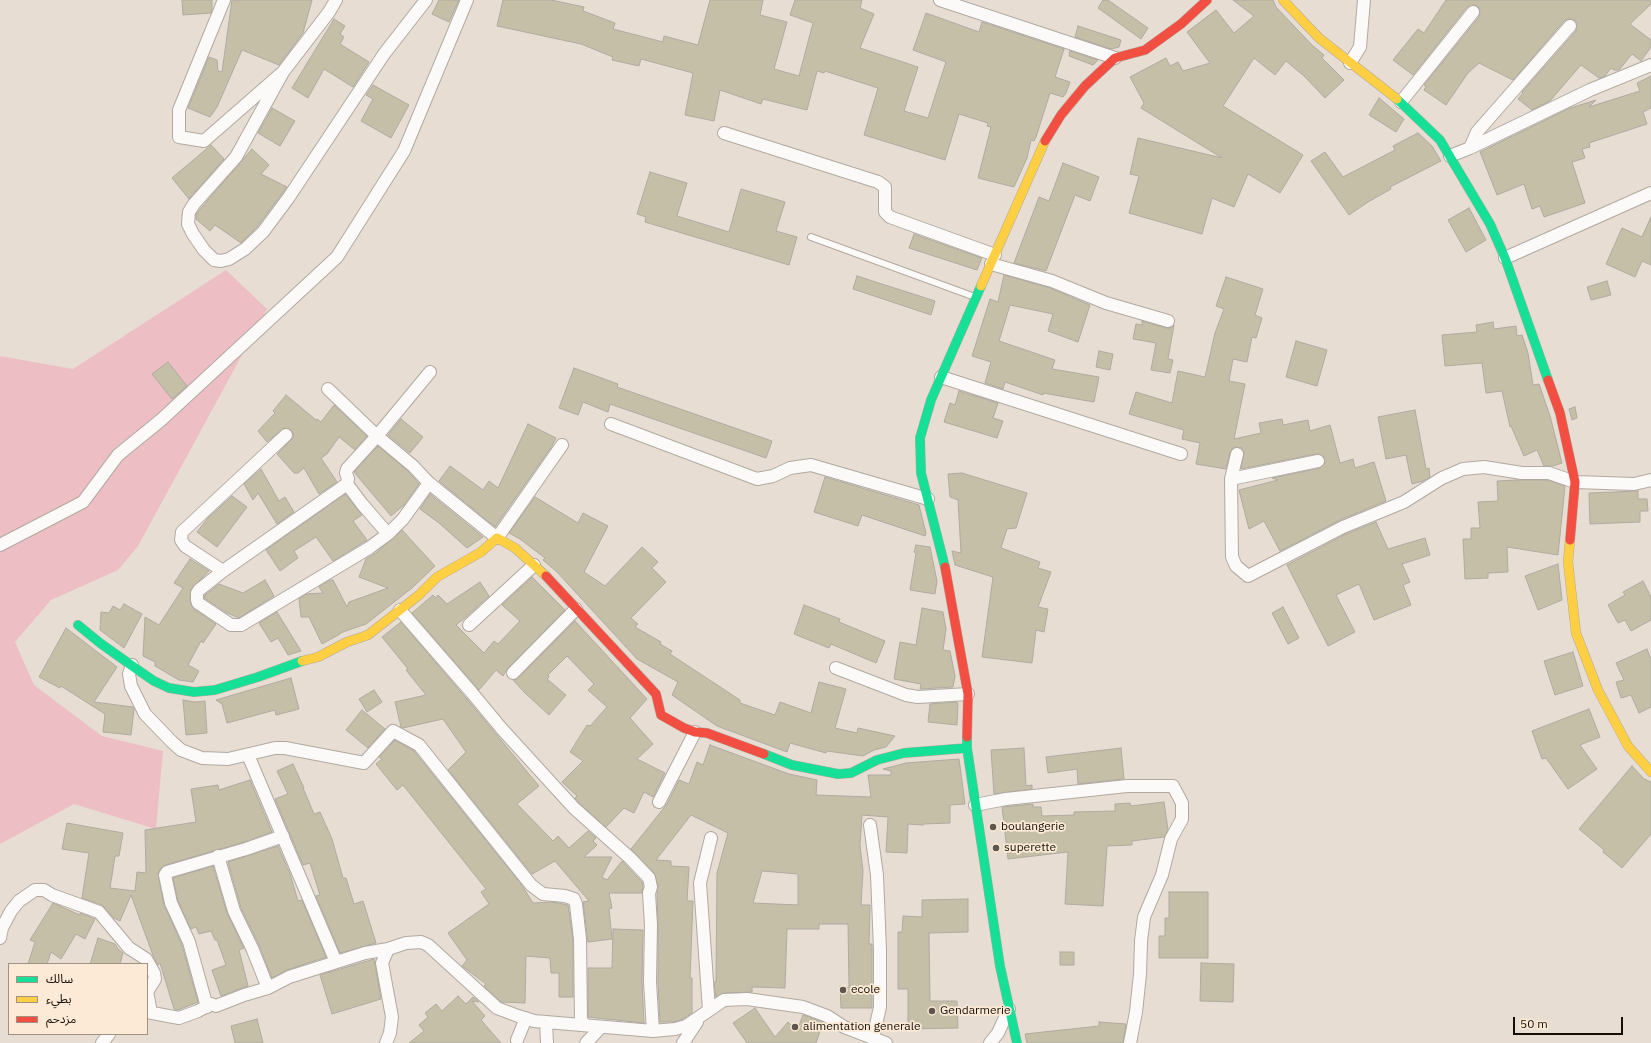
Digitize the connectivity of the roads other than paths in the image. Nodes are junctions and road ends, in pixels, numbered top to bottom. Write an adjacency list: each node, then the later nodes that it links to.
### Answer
1 (224, 0): 16 (street)
2 (331, 0): 10 (street)
3 (336, 0): 10 (street)
4 (426, 0): 16 (street)
5 (467, 0): 45 (street)
6 (940, 0): 13 (street)
7 (1283, 0): 14 (street)
8 (1364, 0): 14 (street)
9 (1200, 3): 13 (street)
10 (329, 12): 16 (street)
11 (1473, 12): 17 (street)
12 (1570, 26): 19 (street)
13 (1115, 58): 24 (street)
14 (1350, 63): 17 (street)
15 (1651, 65): 19 (street)
16 (283, 72)
17 (1402, 102): 20 (street)
18 (724, 133): 24 (street)
19 (1470, 148): 20 (street)
20 (1450, 156): 23 (street)
21 (1651, 192): 23 (street)
22 (811, 237): 25 (lane)
23 (1505, 258): 40 (street)
24 (993, 259): 25 (street); 26 (street)
25 (976, 297): 28 (street)
26 (1168, 321)
27 (430, 372): 32 (street)
28 (941, 377): 34 (street); 42 (street)
29 (328, 389): 32 (street)
30 (611, 424): 42 (street)
31 (286, 435): 47 (street)
32 (378, 436): 39 (street); 41 (street)
33 (562, 445): 44 (street)
34 (1180, 454)
35 (1237, 454): 37 (street)
36 (1318, 461): 37 (street)
37 (1231, 478): 40 (street)
38 (1651, 480): 40 (street)
39 (429, 482): 43 (street); 44 (street)
40 (1575, 482): 59 (street)
41 (347, 484): 43 (street); 47 (street)
42 (928, 499): 55 (street)
43 (388, 534): 47 (street)
44 (497, 538): 46 (street); 49 (street)
45 (0, 544)
46 (534, 565): 48 (street); 51 (street)
47 (223, 571)
48 (576, 609): 54 (street); 56 (street)
49 (400, 610): 52 (street); 80 (street)
50 (78, 625): 52 (street)
51 (469, 625)
52 (132, 665): 58 (street)
53 (836, 668): 55 (street)
54 (514, 673)
55 (968, 694): 57 (street)
56 (695, 732): 57 (street); 60 (street)
57 (967, 748): 61 (street)
58 (248, 755): 63 (street); 78 (street)
59 (1651, 772)
60 (659, 802)
61 (975, 804): 73 (street); 92 (street)
62 (870, 825): 82 (street)
63 (283, 836): 65 (street); 68 (street)
64 (711, 838): 75 (street)
65 (218, 856): 69 (street); 72 (street)
66 (0, 938): 70 (street)
67 (388, 949): 68 (street); 76 (street); 85 (street)
68 (336, 962): 69 (street)
69 (268, 988): 72 (street)
70 (148, 990)
71 (148, 1002): 74 (street)
72 (207, 1007): 74 (street)
73 (1009, 1010): 90 (street); 91 (street)
74 (149, 1012)
75 (705, 1013): 80 (street); 82 (street); 88 (street)
76 (526, 1018): 77 (street); 83 (street)
77 (546, 1022): 78 (street); 86 (street)
78 (586, 1025): 79 (street)
79 (601, 1027): 80 (street); 87 (street)
80 (653, 1031)
81 (108, 1035): 84 (street)
82 (873, 1038): 89 (street)
83 (516, 1042)
84 (102, 1043)
85 (386, 1043)
86 (547, 1043)
87 (586, 1043)
88 (683, 1043)
89 (886, 1043)
90 (990, 1043)
91 (1017, 1043)
92 (1130, 1043)

